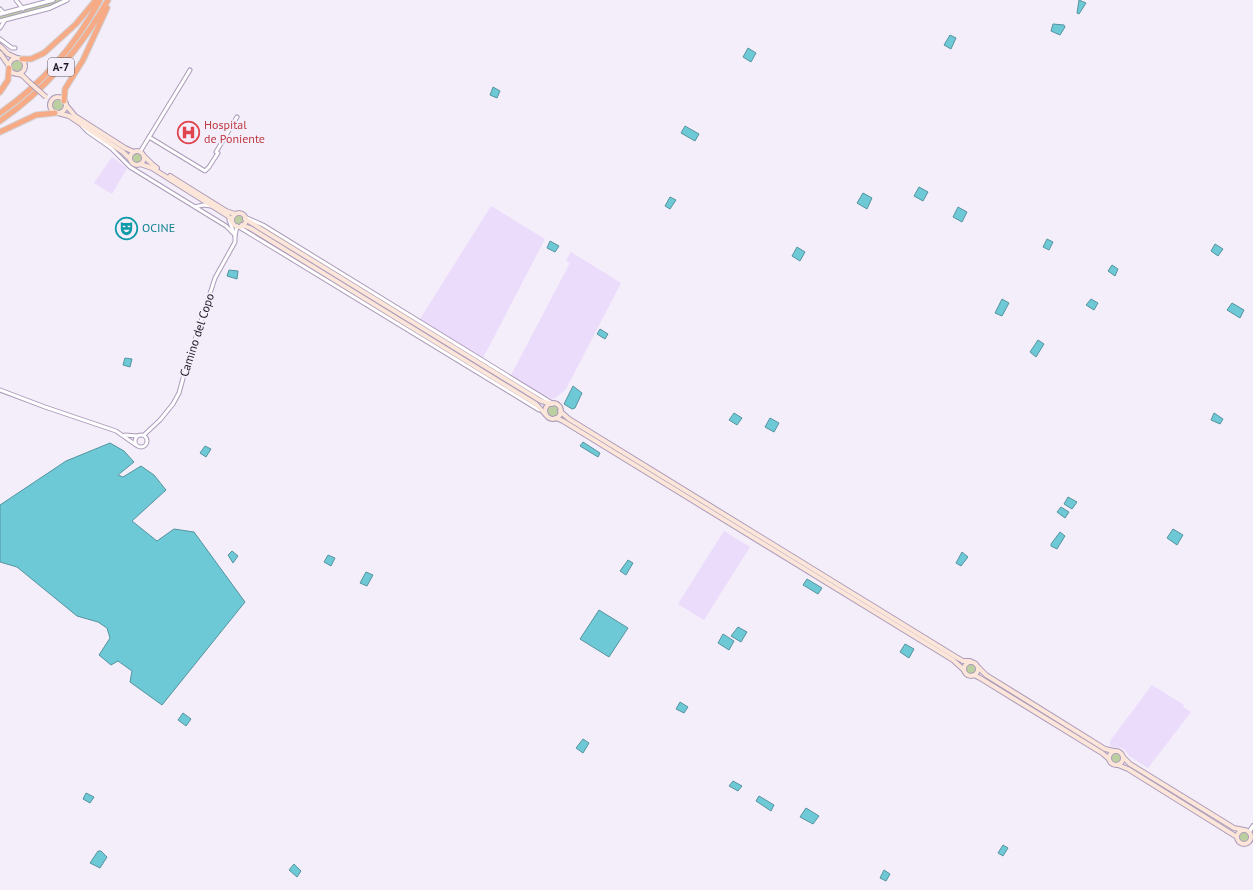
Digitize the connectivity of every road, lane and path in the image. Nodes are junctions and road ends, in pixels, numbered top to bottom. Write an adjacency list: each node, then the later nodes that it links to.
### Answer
1 (16, 0): 9 (street)
2 (54, 0): 7 (street)
3 (67, 0): 11 (street)
4 (96, 0): 18 (highway)
5 (100, 0): 29 (highway, A-7)
6 (109, 0): 27 (highway); 32 (highway, A-7)
7 (44, 1): 9 (street)
8 (0, 8): 10 (street)
9 (23, 9): 10 (street)
10 (2, 14)
11 (5, 20): 12 (street); 13 (street)
12 (0, 21)
13 (0, 28)
14 (1, 39): 16 (street)
15 (0, 46): 18 (main road)
16 (15, 48)
17 (0, 53): 19 (main road)
18 (19, 59): 19 (main road); 20 (main road)
19 (9, 67): 22 (main road); 24 (highway)
20 (24, 68): 22 (main road); 23 (main road)
21 (190, 70): 35 (street)
22 (18, 74): 23 (main road)
23 (25, 77): 25 (main road, bridge)
24 (0, 92)
25 (46, 98): 26 (main road); 28 (main road)
26 (54, 98): 27 (main road); 28 (main road)
27 (65, 103): 30 (main road); 36 (main road)
28 (50, 106): 30 (main road)
29 (0, 113)
30 (56, 113): 33 (main road); 34 (highway)
31 (237, 117): 35 (street)
32 (0, 122)
33 (80, 123): 39 (main road); 41 (street)
34 (0, 132)
35 (149, 137): 37 (street)
36 (134, 152): 37 (main road); 39 (main road)
37 (140, 152): 38 (main road)
38 (144, 156): 40 (main road); 44 (main road)
39 (130, 159): 40 (main road)
40 (140, 164): 42 (main road)
41 (195, 206): 42 (street); 47 (street)
42 (214, 207): 43 (main road)
43 (224, 213): 46 (main road); 46 (street)
44 (235, 214): 45 (main road); 46 (main road)
45 (245, 218): 46 (main road); 49 (main road)
46 (236, 225): 47 (street, Camino del Copo); 51 (main road)
47 (235, 236): 53 (street, Camino del Copo)
48 (0, 390): 54 (street)
49 (553, 404): 50 (main road); 51 (main road)
50 (560, 411): 52 (main road); 59 (main road)
51 (547, 416): 52 (main road)
52 (556, 418): 61 (main road)
53 (151, 430): 55 (street); 57 (street)
54 (124, 435): 56 (street); 58 (street)
55 (144, 435): 56 (street); 57 (street)
56 (137, 436): 58 (street)
57 (147, 438): 58 (street)
58 (136, 445)
59 (970, 662): 60 (main road); 61 (main road)
60 (978, 668): 62 (main road); 63 (main road)
61 (964, 670): 62 (main road)
62 (974, 675): 65 (main road)
63 (1114, 751): 64 (main road); 65 (main road)
64 (1123, 757): 66 (main road); 68 (main road)
65 (1109, 759): 66 (main road)
66 (1118, 765): 70 (main road)
67 (1253, 826): 69 (street)
68 (1244, 830): 69 (main road); 70 (main road)
69 (1251, 835): 71 (main road)
70 (1237, 837): 71 (main road)
71 (1246, 844): 72 (main road)
72 (1252, 846)

